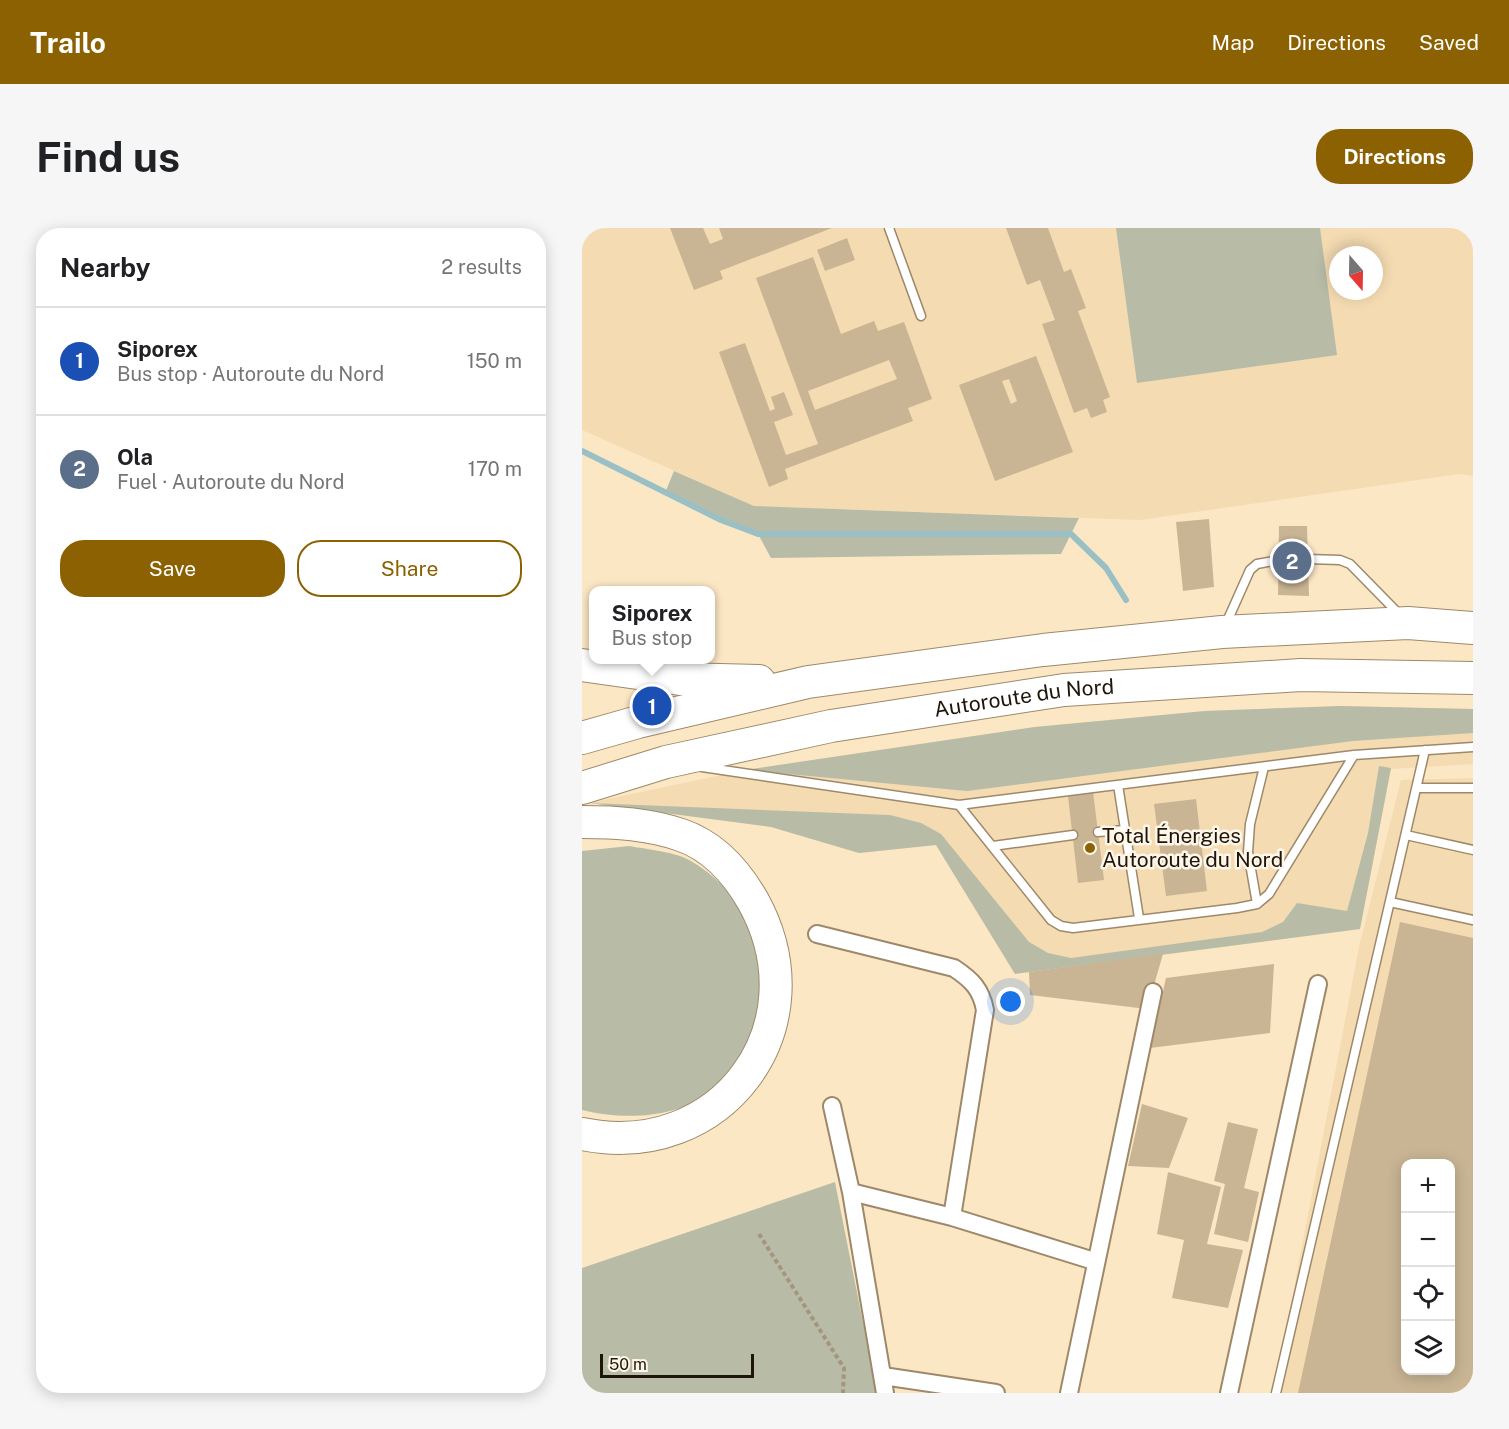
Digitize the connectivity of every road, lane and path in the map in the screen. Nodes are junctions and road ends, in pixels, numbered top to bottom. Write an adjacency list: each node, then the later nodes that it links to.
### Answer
1 (889, 228): 2 (lane)
2 (921, 316)
3 (1308, 559): 5 (lane)
4 (1279, 560): 7 (lane)
5 (1408, 623): 6 (highway); 7 (highway)
6 (1473, 628)
7 (1222, 632): 10 (highway)
8 (582, 665): 10 (highway)
9 (1473, 678): 15 (highway, Autoroute du Nord)
10 (808, 682): 11 (highway)
11 (582, 738)
12 (1473, 747): 13 (lane)
13 (1425, 750): 14 (lane); 19 (lane)
14 (1354, 755): 16 (lane); 30 (lane)
15 (666, 762): 18 (highway, Autoroute du Nord); 21 (lane)
16 (1264, 767): 17 (lane); 30 (lane)
17 (1118, 785): 21 (lane); 23 (lane)
18 (582, 788)
19 (1417, 788): 20 (lane); 25 (lane)
20 (1473, 788)
21 (959, 805): 27 (lane)
22 (582, 822): 37 (highway)
23 (1125, 830): 24 (lane); 31 (lane)
24 (1098, 832)
25 (1406, 835): 28 (lane); 29 (lane)
26 (1073, 836): 27 (lane)
27 (993, 846): 31 (lane)
28 (1473, 850)
29 (1390, 902): 32 (lane); 48 (lane)
30 (1257, 904): 31 (lane)
31 (1139, 918)
32 (1473, 920)
33 (817, 934): 39 (street)
34 (1317, 984): 47 (street)
35 (1153, 992): 41 (street)
36 (832, 1106): 38 (street)
37 (582, 1134)
38 (851, 1192): 39 (street); 42 (street)
39 (952, 1216): 41 (street)
40 (759, 1234): 43 (path)
41 (1094, 1261): 46 (street)
42 (883, 1376): 44 (street); 45 (street)
43 (843, 1393)
44 (885, 1393)
45 (996, 1393)
46 (1069, 1393)
47 (1229, 1393)
48 (1276, 1393)

